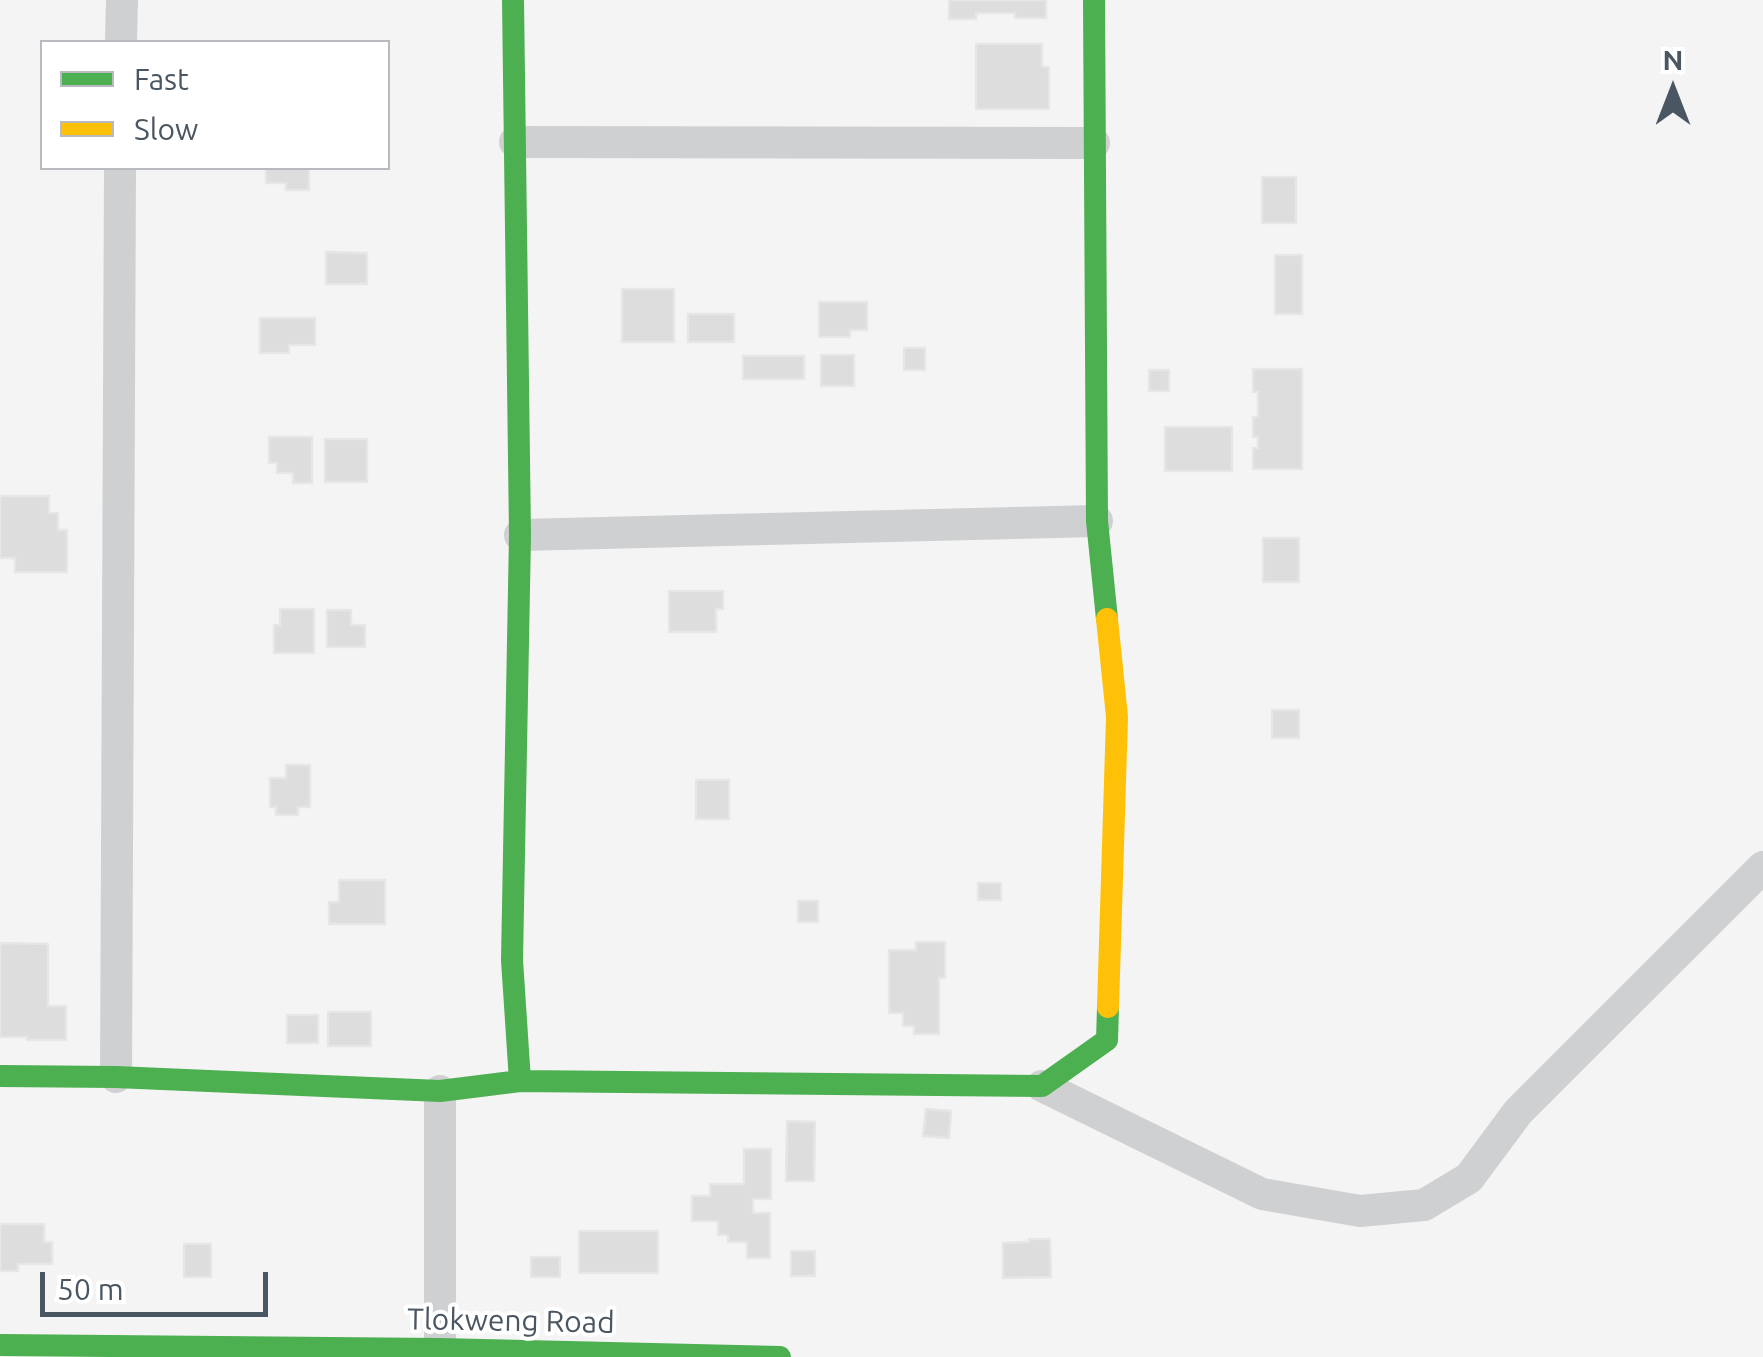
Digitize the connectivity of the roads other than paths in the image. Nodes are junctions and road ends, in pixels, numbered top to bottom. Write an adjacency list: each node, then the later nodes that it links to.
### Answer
1 (122, 0): 4 (street)
2 (514, 0): 5 (street)
3 (1094, 0): 6 (street)
4 (121, 40)
5 (515, 142): 6 (street); 9 (street)
6 (1094, 143): 8 (street)
7 (120, 170): 12 (street)
8 (1097, 521): 9 (street); 14 (street)
9 (520, 535): 13 (street)
10 (1763, 867): 14 (street)
11 (0, 1076): 12 (street)
12 (116, 1077): 15 (street)
13 (520, 1080): 14 (street); 15 (street)
14 (1042, 1086)
15 (440, 1090): 17 (street)
16 (0, 1346): 17 (street, Tlokweng Road)
17 (440, 1349): 18 (street, Tlokweng Road)
18 (780, 1357)

